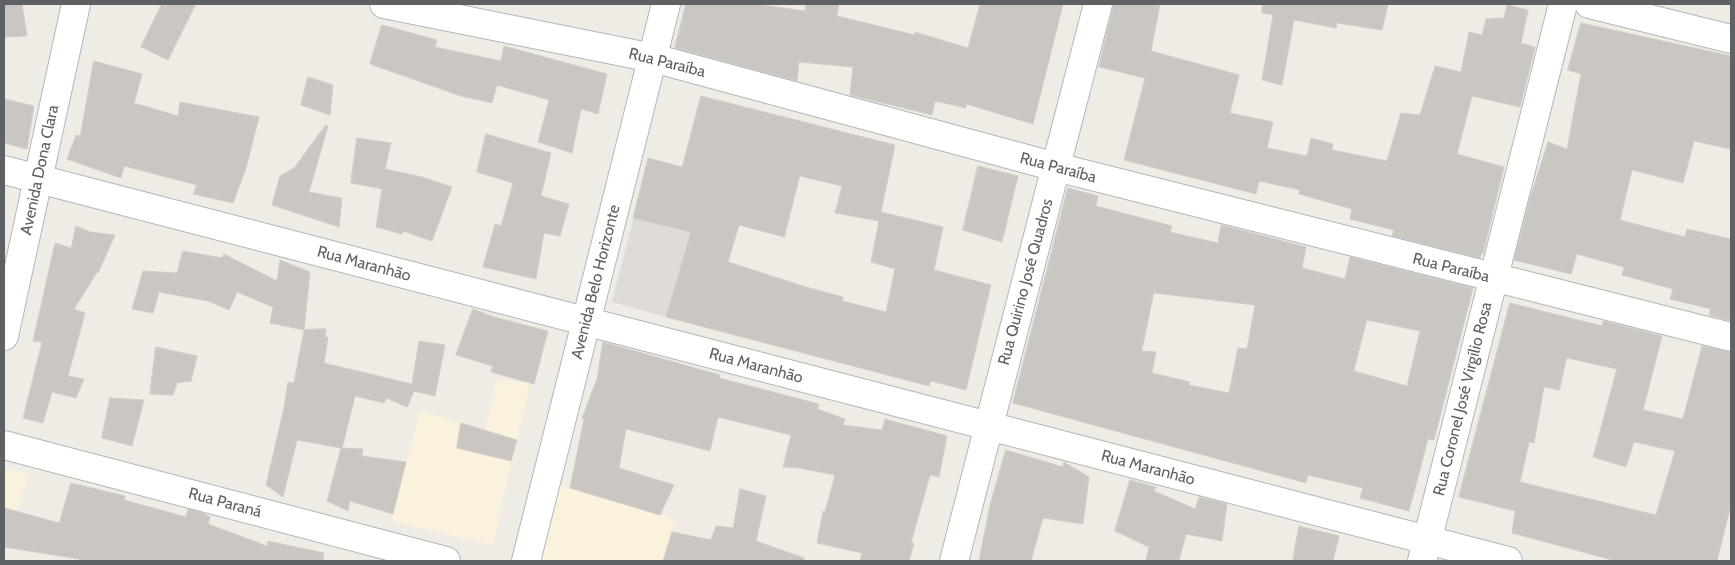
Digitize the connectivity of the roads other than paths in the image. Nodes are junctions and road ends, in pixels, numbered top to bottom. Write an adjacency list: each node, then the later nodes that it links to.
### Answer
1 (76, 4): 11 (street, Avenida Dona Clara)
2 (384, 4): 8 (street, Rua Paraíba)
3 (666, 4): 8 (street, Avenida Belo Horizonte)
4 (1098, 4): 9 (street, Rua Quirino José Quadros)
5 (1562, 4): 12 (street, Rua Coronel José Virgílio Rosa)
6 (1589, 4): 7 (street)
7 (1731, 39)
8 (652, 58): 9 (street, Rua Paraíba); 13 (street, Avenida Belo Horizonte)
9 (1056, 167): 12 (street, Rua Paraíba); 16 (street, Rua Quirino José Quadros)
10 (4, 170): 11 (street, Rua Maranhão)
11 (38, 179): 13 (street, Rua Maranhão); 14 (street, Avenida Dona Clara)
12 (1494, 279): 15 (street, Rua Paraíba); 18 (street, Rua Coronel José Virgílio Rosa)
13 (586, 322): 16 (street, Rua Maranhão); 20 (street, Avenida Belo Horizonte)
14 (4, 336)
15 (1731, 338)
16 (989, 426): 18 (street, Rua Maranhão); 21 (street, Rua Quirino José Quadros)
17 (4, 445): 19 (street, Rua Paraná)
18 (1425, 551): 22 (street, Rua Maranhão)
19 (446, 561)
20 (526, 561)
21 (954, 561)
22 (1508, 561)

